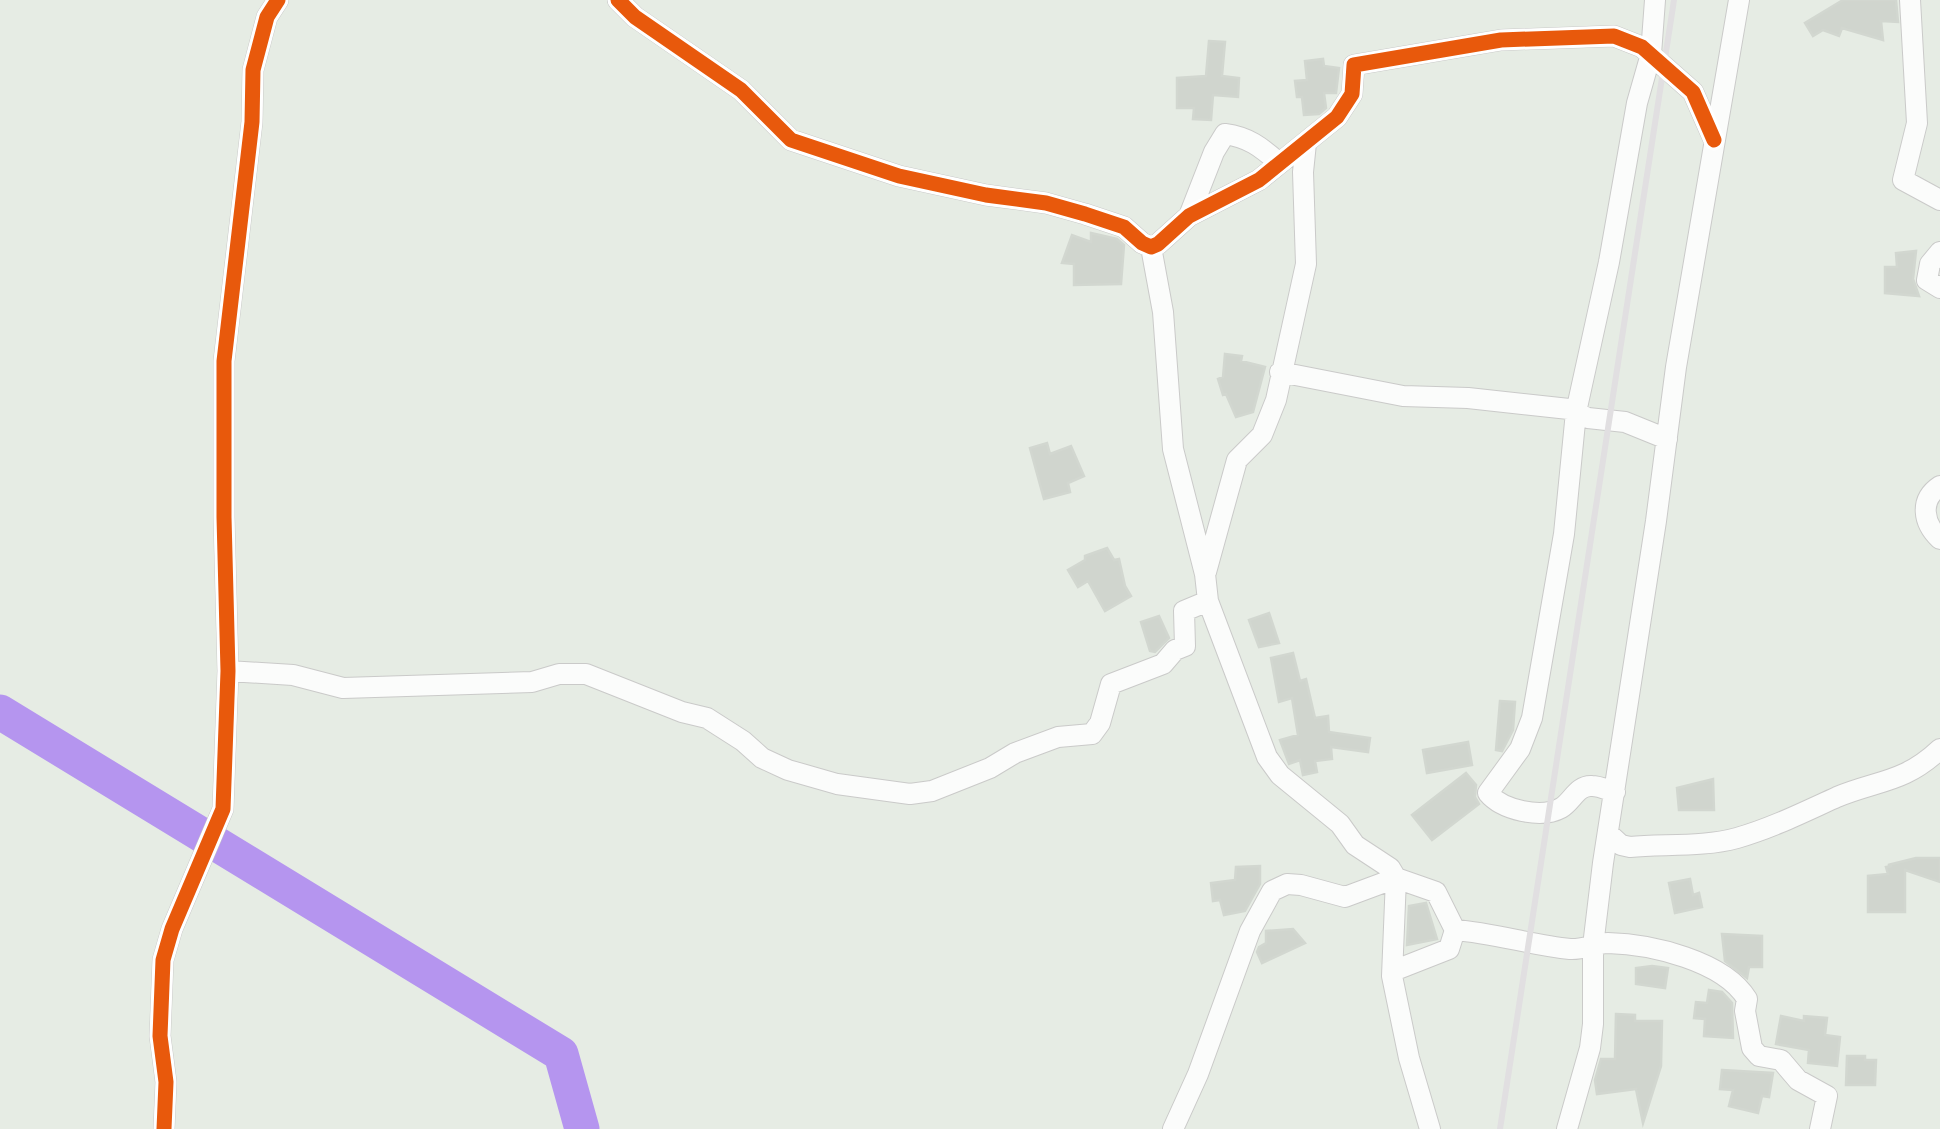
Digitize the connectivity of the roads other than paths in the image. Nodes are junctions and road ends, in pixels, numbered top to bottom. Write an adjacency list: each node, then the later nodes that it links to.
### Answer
1 (278, 0): 22 (street)
2 (618, 0): 12 (street)
3 (1655, 0): 6 (street)
4 (1739, 0): 7 (street)
5 (1910, 0): 10 (street)
6 (1651, 54): 7 (street); 8 (street); 16 (street)
7 (1714, 140): 17 (street)
8 (1306, 143): 9 (street); 15 (street)
9 (1278, 162): 11 (street); 11 (street)
10 (1940, 200)
11 (1188, 216): 12 (street)
12 (1151, 247): 20 (street)
13 (1940, 252): 14 (street)
14 (1940, 288)
15 (1280, 372): 16 (street); 20 (street)
16 (1576, 412): 17 (street); 24 (street)
17 (1667, 438): 24 (street)
18 (1940, 486): 19 (street)
19 (1940, 539)
20 (1205, 574): 21 (street)
21 (1208, 601): 22 (street); 26 (street)
22 (228, 671): 30 (street)
23 (1940, 750): 25 (street)
24 (1614, 792): 25 (street)
25 (1608, 833): 28 (street)
26 (1396, 878): 27 (street); 29 (street); 31 (street)
27 (1455, 930): 28 (street); 29 (street)
28 (1593, 946): 33 (street); 34 (street)
29 (1393, 972): 32 (street)
30 (164, 1129)
31 (1173, 1129)
32 (1430, 1129)
33 (1567, 1129)
34 (1820, 1129)

